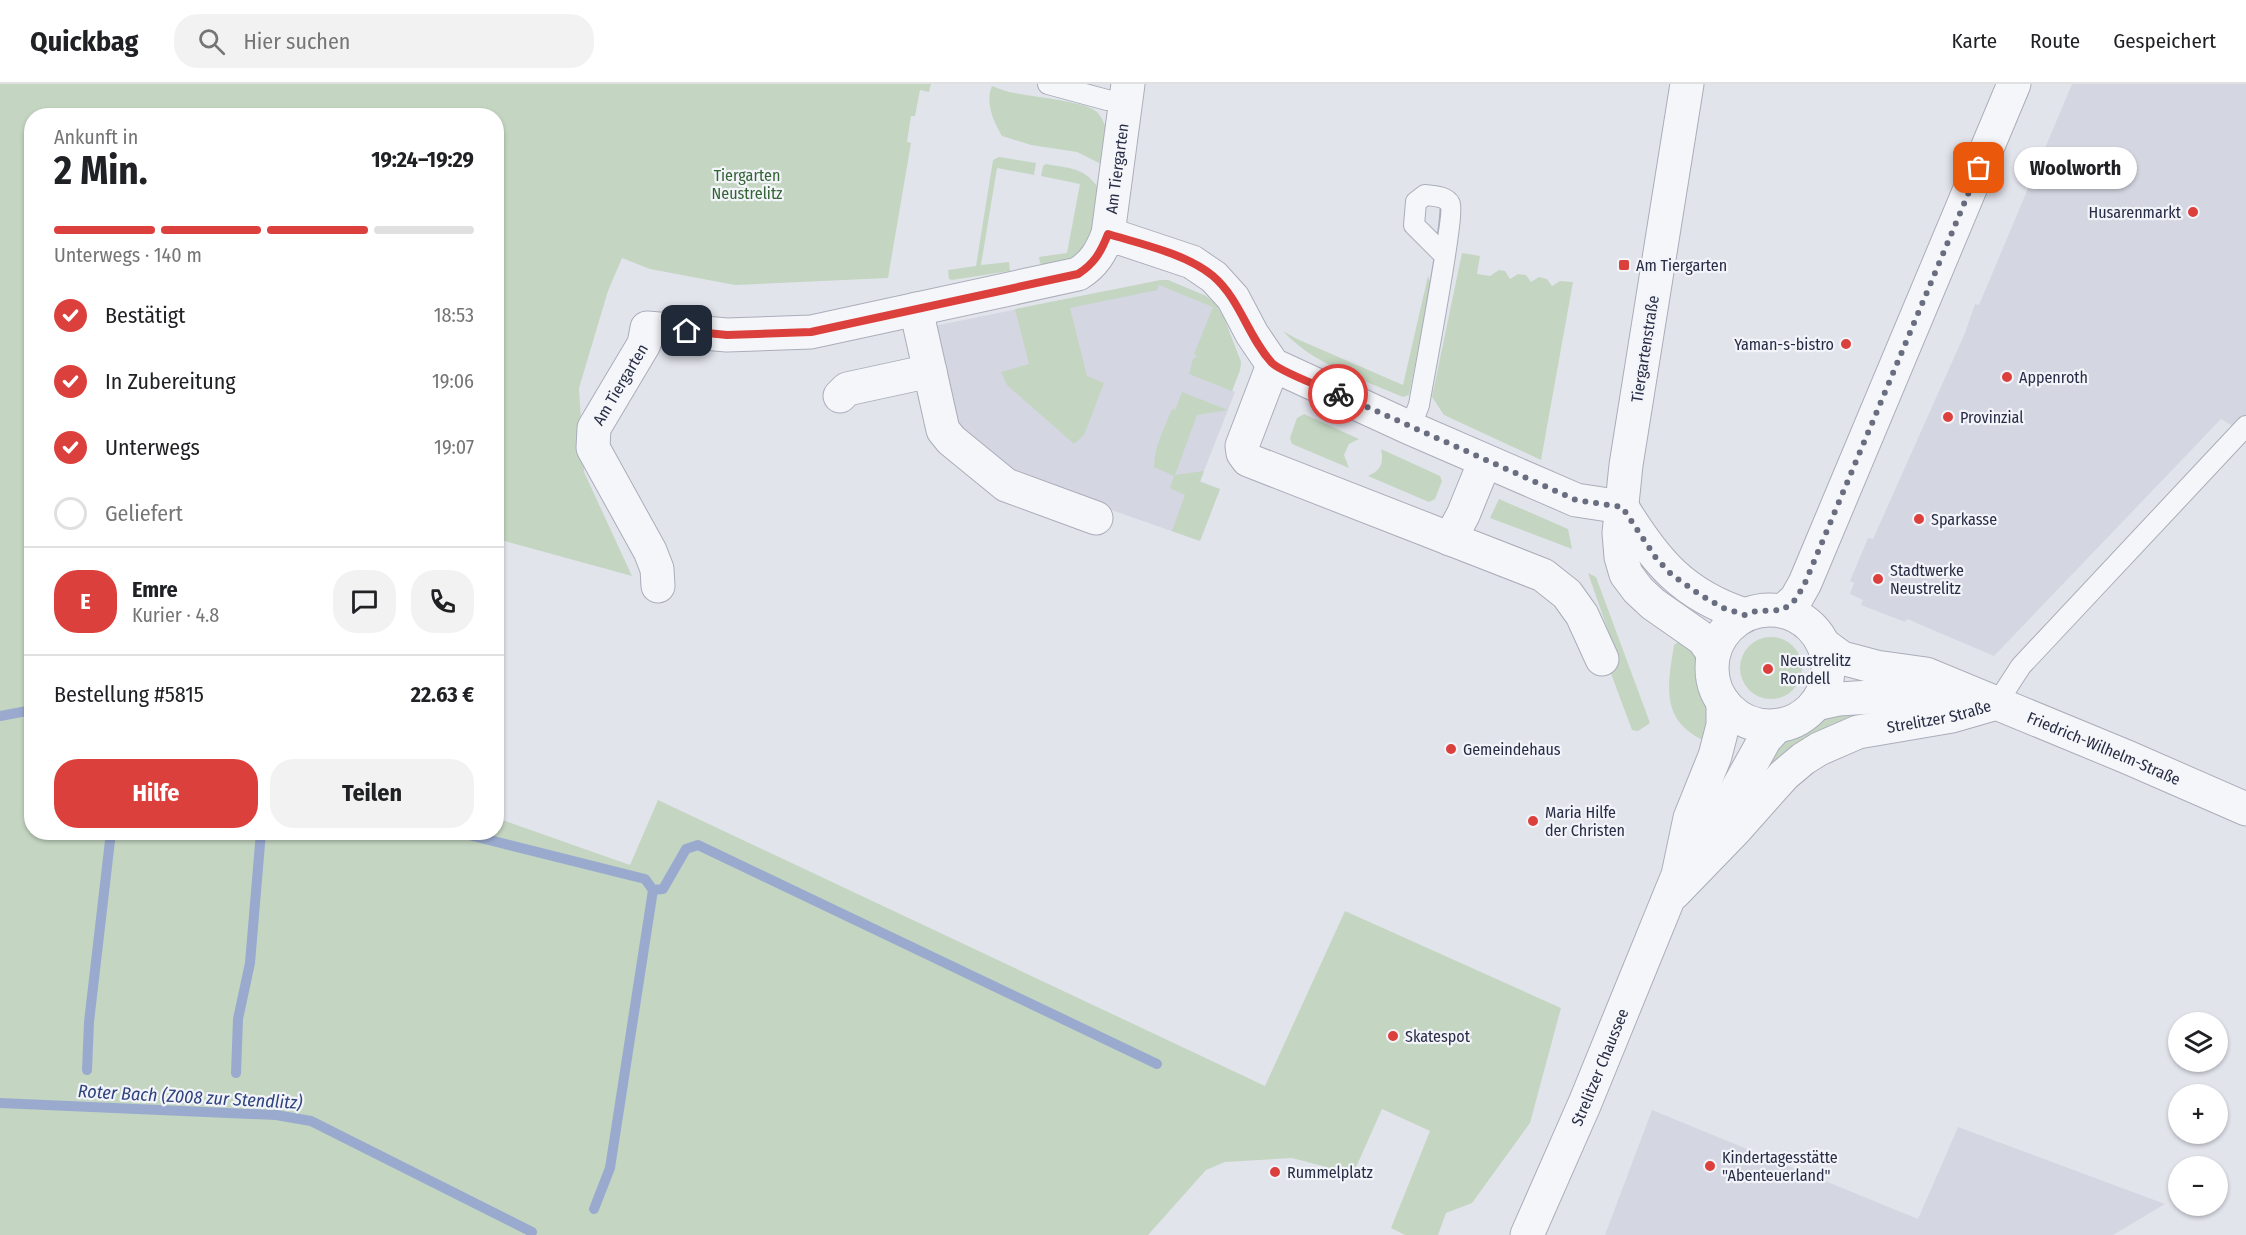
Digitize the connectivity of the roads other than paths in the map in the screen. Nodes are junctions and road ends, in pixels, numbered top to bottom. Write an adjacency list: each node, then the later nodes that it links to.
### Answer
1 (1048, 84): 4 (lane, Am Tiergarten)
2 (1688, 84): 14 (street, Tiergartenstraße)
3 (2014, 84): 18 (street)
4 (1127, 93): 5 (street, Am Tiergarten)
5 (1108, 234): 7 (street, Am Tiergarten); 8 (street, Am Tiergarten)
6 (1445, 256): 12 (lane)
7 (915, 309): 9 (street); 17 (street, Am Tiergarten)
8 (1274, 365): 12 (street, Am Tiergarten); 16 (street)
9 (930, 371): 10 (street); 15 (street)
10 (840, 396)
11 (2246, 426): 26 (lane, Strelitzer Straße)
12 (1410, 428): 13 (street, Am Tiergarten)
13 (1485, 461): 14 (street, Am Tiergarten); 16 (street)
14 (1622, 507): 19 (street); 21 (street, Tiergartenstraße)
15 (1096, 518)
16 (1450, 539): 22 (street)
17 (658, 586)
18 (1783, 610): 19 (street); 20 (street)
19 (1745, 615): 21 (street)
20 (1823, 644): 23 (street, Friedrich-Wilhelm-Straße); 25 (street)
21 (1713, 653): 24 (street)
22 (1602, 659)
23 (1960, 688): 25 (street); 26 (street, Friedrich-Wilhelm-Straße)
24 (1723, 702): 27 (street); 29 (street)
25 (1816, 704): 27 (street)
26 (1997, 704): 28 (street, Friedrich-Wilhelm-Straße); 29 (street, Strelitzer Straße)
27 (1777, 726): 29 (street)
28 (2246, 809)
29 (1673, 887): 30 (street, Strelitzer Chaussee)
30 (1527, 1235)

